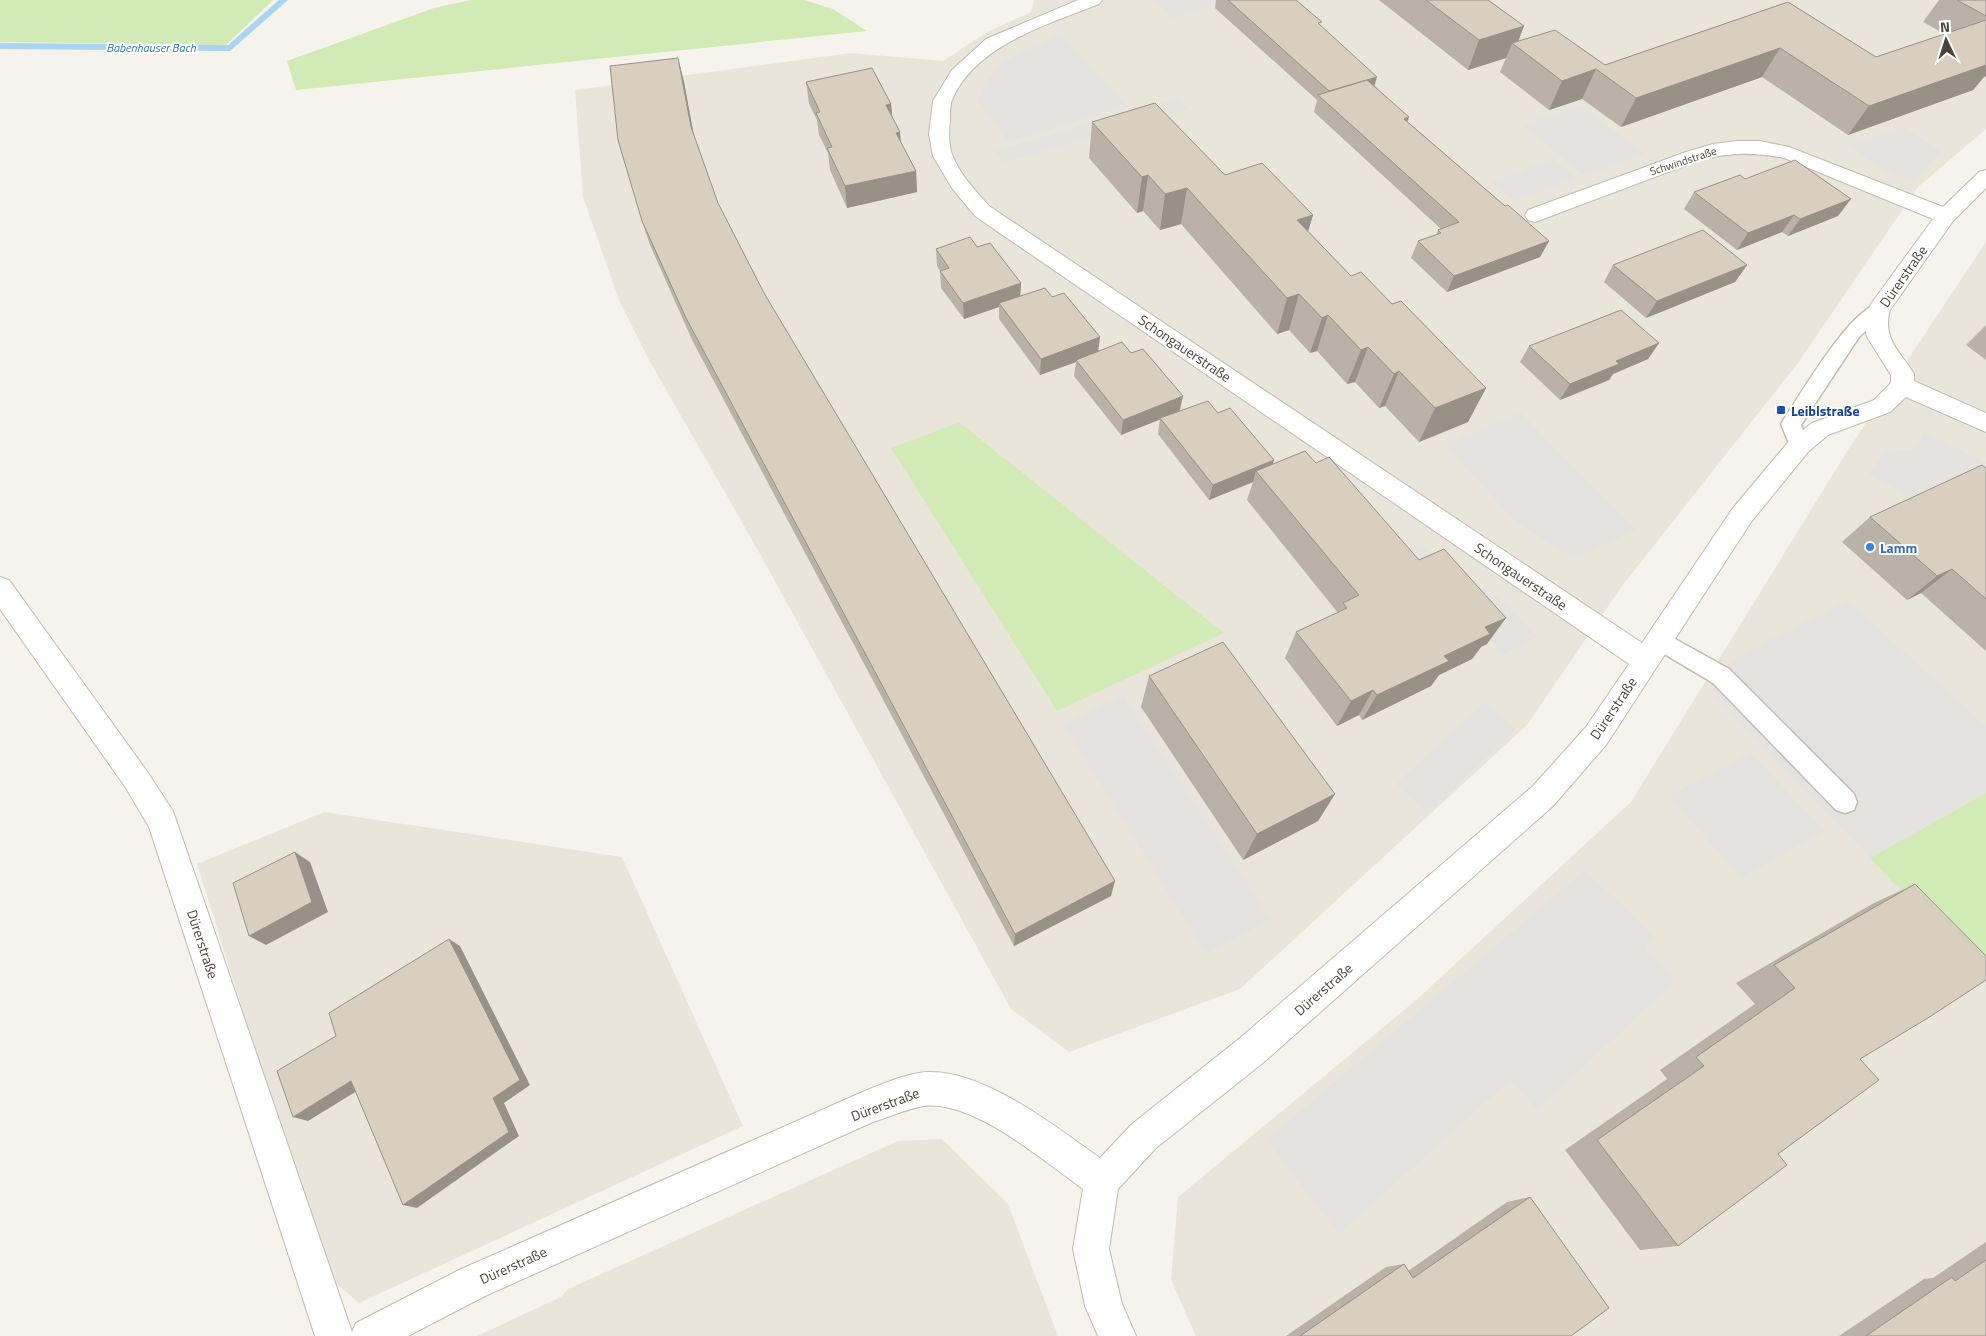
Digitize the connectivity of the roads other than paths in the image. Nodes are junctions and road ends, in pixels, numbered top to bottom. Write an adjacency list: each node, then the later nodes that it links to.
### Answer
1 (1093, 0): 10 (street, Schongauerstraße)
2 (1986, 176): 4 (street, Dürerstraße)
3 (1535, 215): 4 (street, Schwindstraße)
4 (1946, 216): 5 (street, Dürerstraße)
5 (1879, 309): 6 (street, Dürerstraße); 8 (lane)
6 (1903, 386): 7 (street); 8 (street, Dürerstraße)
7 (1986, 423)
8 (1799, 446): 10 (street, Dürerstraße)
9 (0, 588): 13 (street, Dürerstraße)
10 (1652, 650): 11 (lane); 12 (street, Dürerstraße)
11 (1845, 802)
12 (1102, 1182): 14 (street, Dürerstraße); 15 (street)
13 (334, 1336)
14 (369, 1336)
15 (1117, 1336)

